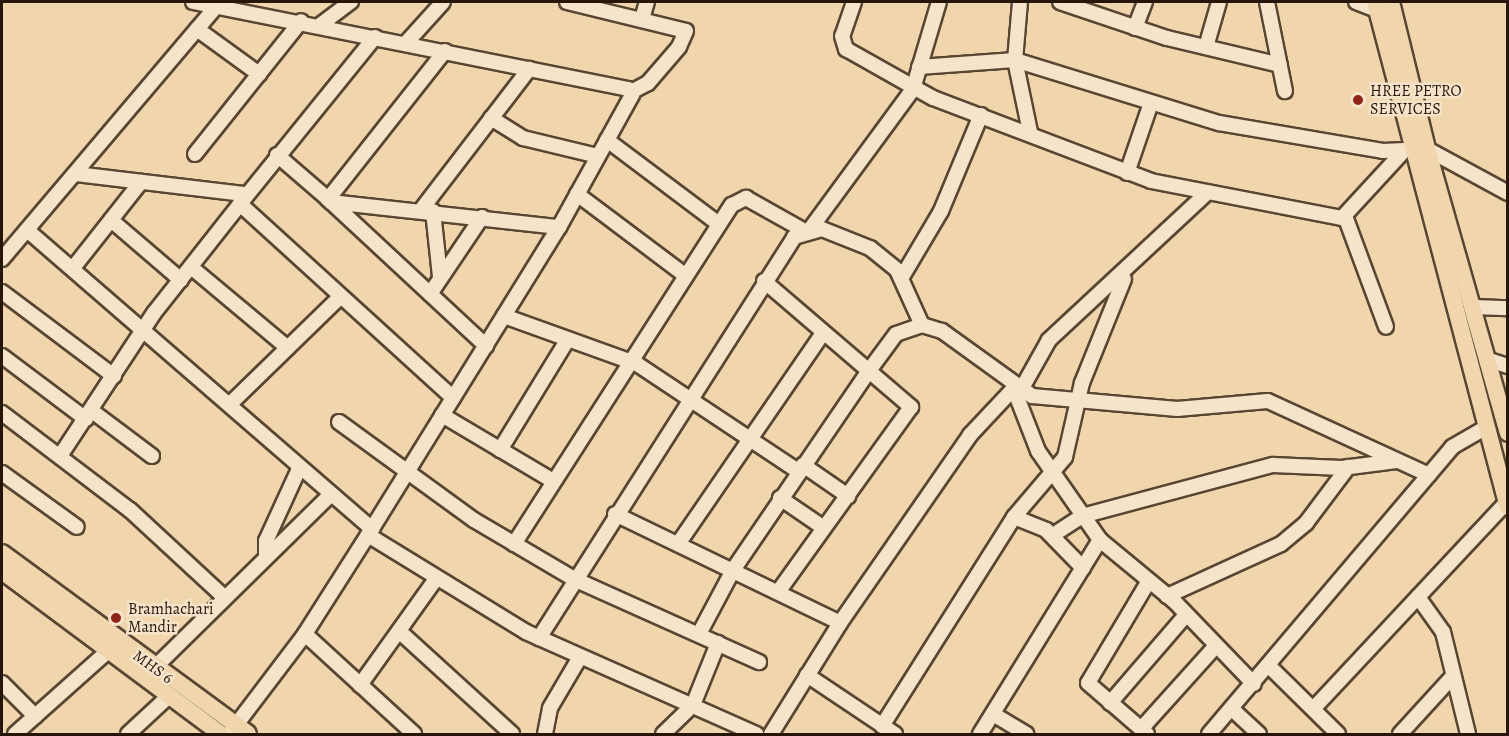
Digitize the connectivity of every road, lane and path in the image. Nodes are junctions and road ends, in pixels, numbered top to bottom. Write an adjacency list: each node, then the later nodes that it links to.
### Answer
1 (197, 2): 14 (street)
2 (443, 2): 23 (street)
3 (567, 2): 16 (street)
4 (647, 2): 16 (street)
5 (854, 2): 31 (street)
6 (939, 2): 28 (street)
7 (1020, 2): 26 (street)
8 (1060, 2): 19 (street)
9 (1144, 2): 19 (street)
10 (1219, 2): 24 (street)
11 (1267, 2): 27 (street)
12 (1356, 2): 15 (street)
13 (348, 3): 18 (street); 21 (street)
14 (218, 4): 17 (street); 20 (street)
15 (1381, 4): 39 (main road)
16 (642, 19): 33 (street)
17 (301, 21): 18 (street); 30 (street)
18 (320, 25): 21 (street)
19 (1135, 28): 24 (street)
20 (197, 29): 30 (street); 44 (street)
21 (348, 31): 22 (street)
22 (375, 37): 23 (street); 41 (street)
23 (406, 43): 25 (street)
24 (1206, 47): 27 (street)
25 (445, 51): 29 (street); 50 (street)
26 (1015, 60): 28 (street); 34 (street); 37 (street)
27 (1280, 65): 32 (street)
28 (919, 68): 31 (street)
29 (529, 69): 33 (street); 36 (street)
30 (259, 74): 40 (street)
31 (913, 89): 35 (street); 59 (street)
32 (1286, 91)
33 (631, 92): 38 (street)
34 (1150, 106): 39 (street); 43 (street)
35 (981, 115): 37 (street); 67 (street)
36 (491, 118): 42 (street); 52 (street)
37 (1030, 132): 43 (street)
38 (607, 140): 42 (street); 56 (street)
39 (1414, 151): 47 (street); 53 (street); 73 (main road); 98 (main road)
40 (195, 154)
41 (277, 155): 49 (street); 50 (street)
42 (598, 156): 48 (street)
43 (1127, 173): 46 (street)
44 (76, 174): 45 (street); 58 (street)
45 (141, 182): 49 (street); 55 (street)
46 (1207, 193): 53 (street); 64 (street)
47 (1508, 193)
48 (577, 194): 57 (street); 65 (street)
49 (242, 199): 62 (street); 72 (street)
50 (329, 201): 51 (street); 60 (street)
51 (366, 205): 52 (street); 60 (street)
52 (427, 210): 54 (street); 66 (street)
53 (1346, 216): 77 (street)
54 (482, 217): 57 (street); 66 (street)
55 (111, 220): 63 (street); 68 (street)
56 (719, 224): 59 (street); 65 (street)
57 (558, 227): 75 (street)
58 (27, 230): 61 (street); 63 (street)
59 (807, 230): 67 (street); 69 (street)
60 (365, 234): 71 (street)
61 (2, 258)
62 (191, 267): 68 (street); 82 (street)
63 (73, 268): 78 (street)
64 (1127, 272): 89 (street); 93 (street)
65 (684, 275): 84 (street)
66 (440, 276): 71 (street)
67 (902, 277): 76 (street)
68 (181, 280): 78 (street)
69 (764, 281): 79 (street); 90 (street)
70 (2, 292): 88 (street)
71 (430, 294): 81 (street)
72 (340, 297): 82 (street); 91 (street)
73 (1473, 307): 74 (street); 85 (main road)
74 (1508, 308)
75 (504, 316): 80 (street); 81 (street)
76 (922, 325): 87 (street); 89 (street)
77 (1386, 327)
78 (145, 328): 88 (street); 92 (street)
79 (824, 333): 87 (street); 100 (street)
80 (568, 339): 84 (street); 101 (street)
81 (486, 346): 91 (street)
82 (288, 348): 92 (street)
83 (2, 356): 95 (street)
84 (628, 360): 90 (street); 112 (street)
85 (1489, 360): 86 (street); 99 (main road)
86 (1508, 366)
87 (868, 372): 106 (street); 114 (street)
88 (114, 376): 95 (street)
89 (1017, 386): 93 (street); 110 (street); 140 (street)
90 (690, 396): 100 (street); 117 (street)
91 (453, 398): 96 (street)
92 (231, 403): 107 (street)
93 (1075, 403): 104 (street); 110 (street)
94 (2, 413): 102 (street)
95 (89, 415): 102 (street); 103 (street)
96 (442, 415): 101 (street); 108 (street)
97 (339, 422): 108 (street)
98 (1486, 427): 111 (street); 116 (main road)
99 (1508, 433)
100 (749, 437): 106 (street); 126 (street)
101 (500, 450): 112 (street)
102 (60, 456): 137 (street)
103 (152, 456)
104 (1397, 461): 105 (street); 111 (street)
105 (1348, 467): 118 (street); 136 (street)
106 (800, 468): 114 (street); 115 (street)
107 (299, 469): 113 (street); 128 (street)
108 (407, 472): 122 (street); 125 (street)
109 (2, 473): 120 (street)
110 (1053, 473): 118 (street); 119 (street)
111 (1429, 476): 150 (street)
112 (553, 482): 125 (street)
113 (329, 495): 122 (street); 128 (street)
114 (848, 496): 121 (street)
115 (780, 498): 121 (street); 130 (street)
116 (1507, 503): 138 (street)
117 (615, 514): 126 (street); 133 (street)
118 (1082, 516): 123 (street); 124 (street)
119 (1014, 517): 123 (street); 164 (street)
120 (77, 527)
121 (825, 528): 135 (street)
122 (370, 532): 132 (street); 142 (street)
123 (1053, 535): 129 (street)
124 (1100, 540): 129 (street); 134 (street)
125 (514, 544): 133 (street)
126 (678, 544): 130 (street)
127 (2, 554): 151 (main road, MHS 6)
128 (266, 556): 137 (street)
129 (1083, 568): 162 (street)
130 (733, 570): 135 (street); 143 (street)
131 (2, 571): 147 (main road)
132 (436, 579): 141 (street); 144 (street)
133 (574, 579): 143 (street); 144 (street)
134 (1147, 584): 136 (street); 158 (street)
135 (780, 589): 140 (street)
136 (1167, 596): 139 (street)
137 (224, 597): 151 (street)
138 (1418, 597): 153 (street); 160 (street)
139 (1186, 615): 146 (street); 158 (street)
140 (840, 623): 152 (street)
141 (399, 631): 156 (street); 171 (street)
142 (304, 634): 156 (street); 165 (street)
143 (699, 634): 145 (street)
144 (539, 638): 148 (street)
145 (718, 644): 149 (street); 159 (street)
146 (1214, 648): 155 (street); 166 (street)
147 (108, 651): 151 (main road); 163 (street)
148 (580, 657): 159 (street); 172 (street)
149 (759, 662)
150 (1269, 666): 155 (street); 160 (street)
151 (149, 673): 157 (main road); 165 (main road, MHS 6)
152 (807, 675): 164 (street); 175 (street)
153 (1454, 676): 182 (street); 183 (street)
154 (2, 683): 163 (street)
155 (1254, 684): 161 (street)
156 (360, 685): 170 (street)
157 (169, 696): 168 (street); 169 (main road)
158 (1110, 703): 166 (street)
159 (693, 705): 173 (street); 174 (street)
160 (1314, 708): 181 (street)
161 (1232, 709): 179 (street); 180 (street)
162 (993, 714): 177 (street); 178 (street)
163 (35, 716): 167 (street)
164 (882, 726): 176 (street)
165 (238, 732)
166 (1144, 732)
167 (15, 735)
168 (128, 735)
169 (222, 735)
170 (414, 735)
171 (512, 735)
172 (545, 735)
173 (663, 735)
174 (756, 735)
175 (771, 735)
176 (896, 735)
177 (980, 735)
178 (1026, 735)
179 (1209, 735)
180 (1259, 735)
181 (1338, 735)
182 (1400, 735)
183 (1468, 735)

